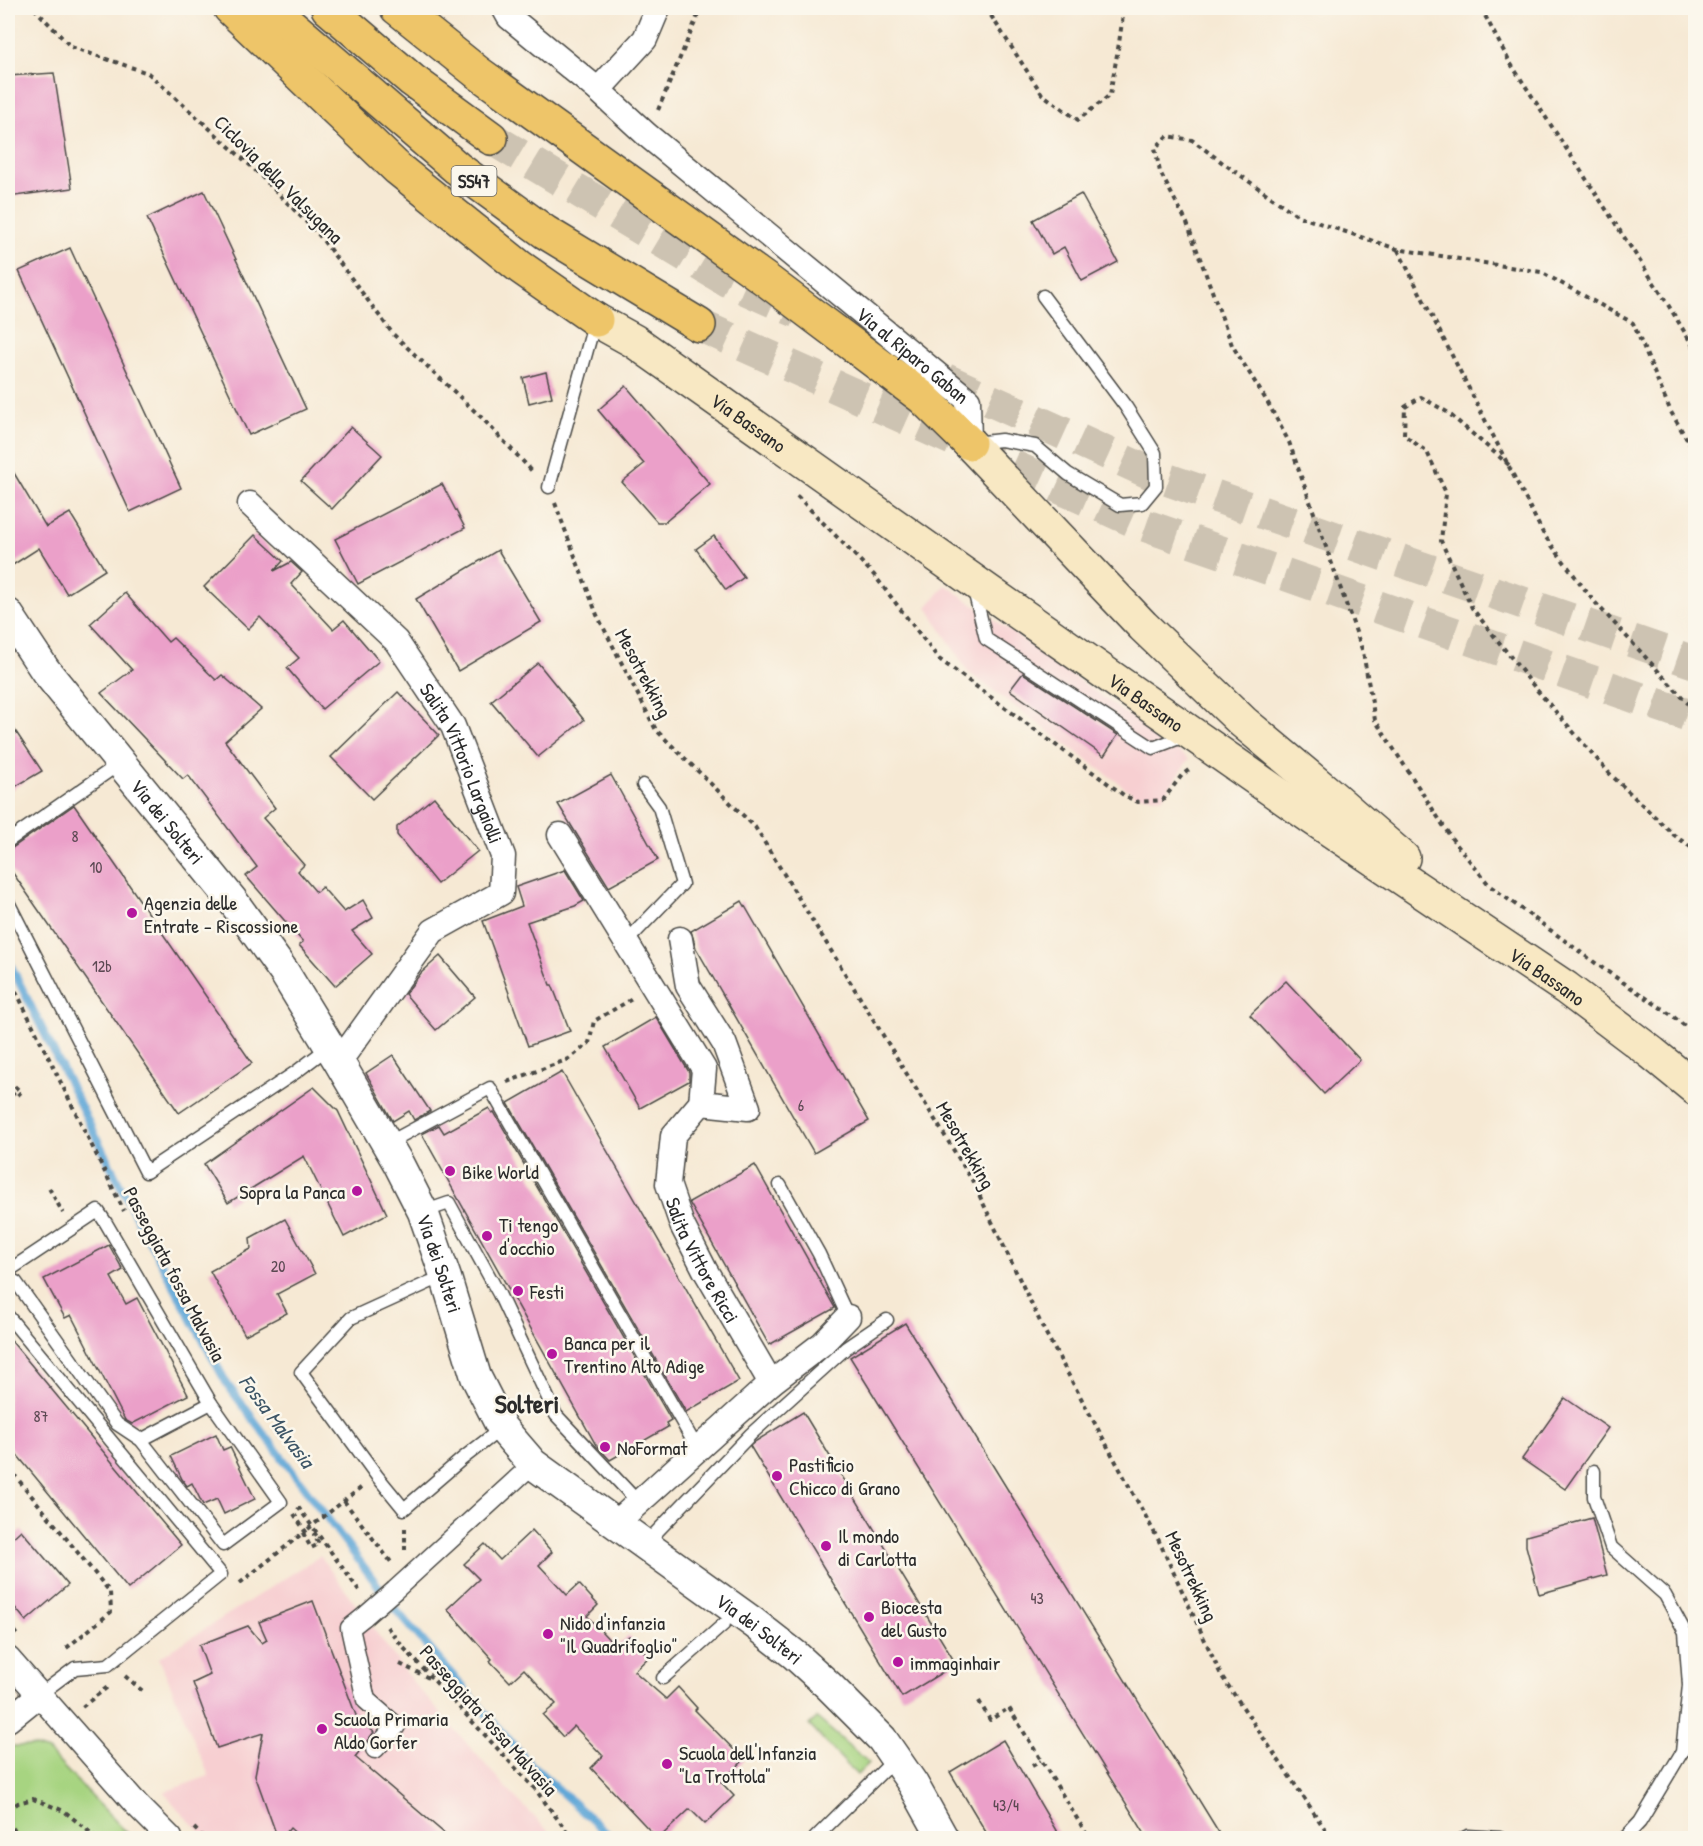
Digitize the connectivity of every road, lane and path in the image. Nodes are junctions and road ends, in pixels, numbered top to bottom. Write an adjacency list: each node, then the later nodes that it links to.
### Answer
1 (34, 8): 23 (path, Ciclovia della Valsugana)
2 (230, 8): 17 (highway)
3 (271, 8): 18 (highway, SS47)
4 (328, 8): 14 (highway, SS47)
5 (397, 8): 20 (highway)
6 (504, 8): 12 (street, Via al Riparo Gaban)
7 (658, 8): 12 (street)
8 (701, 8): 13 (path)
9 (986, 8): 10 (path)
10 (1124, 8)
11 (1481, 8): 19 (path)
12 (598, 90): 13 (street, Via al Riparo Gaban)
13 (647, 135): 20 (street, Via al Riparo Gaban)
14 (491, 138)
15 (1397, 249): 21 (path); 22 (path); 38 (path)
16 (1043, 296): 20 (lane)
17 (596, 320): 23 (lane); 37 (main road, Via Bassano)
18 (699, 325)
19 (1695, 351)
20 (969, 443): 37 (main road)
21 (1695, 455)
22 (1509, 465): 26 (path); 31 (path)
23 (549, 487): 102 (path, Mesotrekking)
24 (250, 504): 39 (street, Salita Vittorio Largaiolli)
25 (8, 614): 27 (street, Via dei Solteri)
26 (1695, 712)
27 (120, 764): 30 (lane); 39 (street, Via dei Solteri)
28 (643, 785): 34 (lane)
29 (560, 835): 34 (street)
30 (8, 841)
31 (1695, 850)
32 (8, 902): 39 (lane)
33 (680, 939): 44 (street)
34 (626, 942): 36 (street)
35 (8, 975): 49 (path, Passeggiata fossa Malvasia)
36 (653, 986): 41 (path); 44 (street)
37 (1566, 988): 43 (main road, Via Bassano)
38 (1695, 1035)
39 (334, 1054): 45 (street, Via dei Solteri)
40 (8, 1080): 42 (path)
41 (490, 1088): 45 (lane); 61 (lane)
42 (8, 1089)
43 (1695, 1089)
44 (701, 1103): 57 (street, Salita Vittore Ricci)
45 (387, 1144): 48 (street, Via dei Solteri)
46 (780, 1185): 55 (lane)
47 (49, 1188): 50 (path)
48 (423, 1212): 53 (street, Via dei Solteri); 67 (lane)
49 (128, 1219)
50 (71, 1229): 51 (lane); 58 (lane)
51 (8, 1271)
52 (8, 1278): 60 (lane)
53 (446, 1278): 59 (street, Via dei Solteri); 65 (lane)
54 (8, 1316): 86 (lane)
55 (848, 1317): 57 (street)
56 (887, 1320): 74 (lane)
57 (771, 1383): 61 (street)
58 (211, 1403): 60 (lane); 60 (lane)
59 (502, 1428): 62 (street, Via dei Solteri); 69 (lane)
60 (141, 1440)
61 (697, 1448): 67 (street)
62 (533, 1464): 70 (street, Via dei Solteri); 75 (street)
63 (8, 1467): 79 (path)
64 (1593, 1471): 105 (lane)
65 (377, 1476): 66 (path); 69 (lane)
66 (344, 1501): 71 (path, bridge); 75 (path)
67 (638, 1502): 70 (street)
68 (297, 1504): 73 (path)
69 (404, 1509): 75 (path)
70 (616, 1522): 74 (street, Via dei Solteri)
71 (308, 1529)
72 (303, 1533): 73 (path)
73 (317, 1533): 76 (path)
74 (645, 1544): 90 (street, Via dei Solteri)
75 (400, 1585): 76 (street, bridge)
76 (365, 1607): 89 (street)
77 (384, 1623): 84 (path, Passeggiata fossa Malvasia)
78 (724, 1624): 83 (lane)
79 (61, 1653)
80 (8, 1659): 86 (street)
81 (400, 1664): 84 (path)
82 (123, 1675): 85 (path)
83 (663, 1678)
84 (432, 1679): 99 (path, Passeggiata fossa Malvasia)
85 (146, 1693)
86 (39, 1695): 88 (street); 98 (street)
87 (979, 1701): 91 (path)
88 (8, 1719)
89 (375, 1749)
90 (895, 1758): 95 (street, Via dei Solteri); 100 (lane)
91 (1041, 1761): 92 (path); 101 (path)
92 (1032, 1766)
93 (8, 1810): 97 (path)
94 (8, 1820): 96 (path)
95 (944, 1836)
96 (19, 1839)
97 (96, 1839)
98 (170, 1839)
99 (572, 1839)
100 (814, 1839)
101 (1089, 1839)
102 (1331, 1839)
103 (1464, 1839): 104 (lane)
104 (1500, 1839)
105 (1625, 1839)

